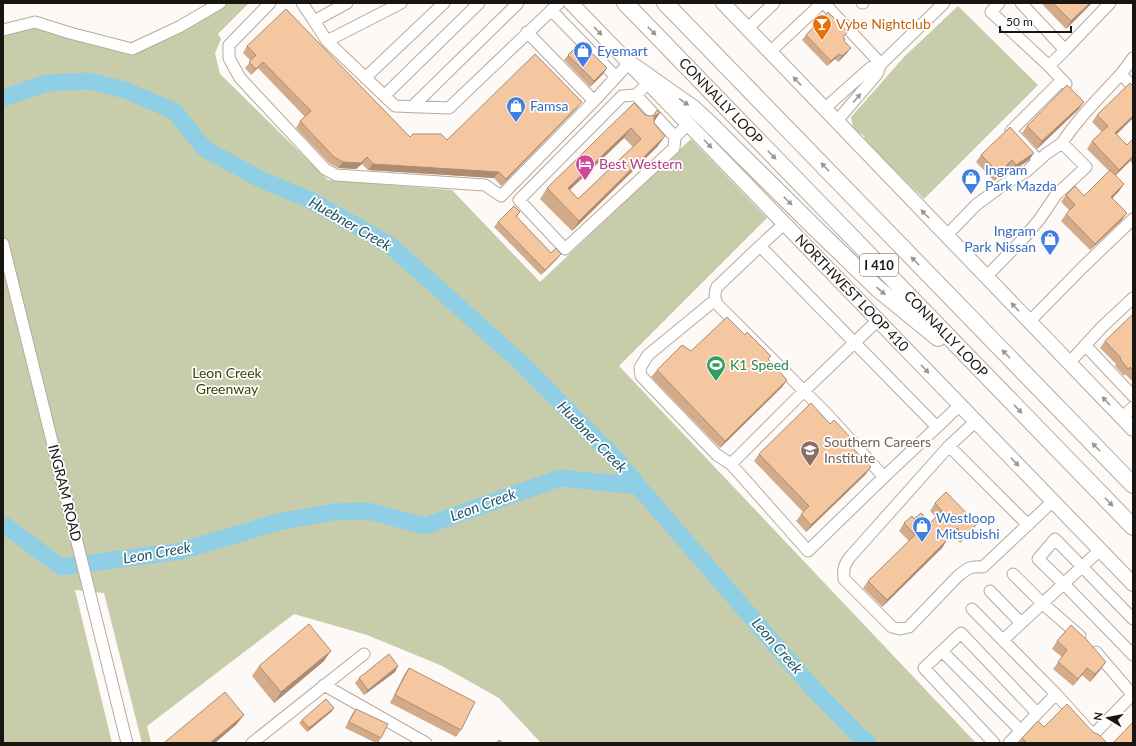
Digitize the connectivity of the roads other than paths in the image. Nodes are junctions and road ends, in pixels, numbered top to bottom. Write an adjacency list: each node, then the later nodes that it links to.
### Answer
1 (220, 3): 22 (street)
2 (270, 3): 40 (street)
3 (302, 3): 20 (street)
4 (347, 3): 20 (street)
5 (401, 3): 24 (street)
6 (444, 3): 33 (street)
7 (479, 3): 38 (street)
8 (518, 3): 41 (street)
9 (571, 3): 28 (main road, NORTHWEST LOOP 410, one-way to 28)
10 (625, 3): 63 (highway, CONNALLY LOOP / I 410, one-way to 63)
11 (665, 3): 75 (highway, CONNALLY LOOP / I 410, one-way to 11)
12 (723, 3): 21 (main road)
13 (774, 3): 21 (street)
14 (823, 3): 26 (street); 29 (street)
15 (944, 3): 29 (street)
16 (999, 3): 30 (street)
17 (1021, 3): 25 (street)
18 (1110, 3): 25 (street)
19 (555, 6): 23 (street); 32 (street)
20 (314, 21): 24 (street)
21 (748, 29): 26 (main road)
22 (3, 30)
23 (527, 32): 40 (street); 41 (street)
24 (327, 41): 33 (street)
25 (1065, 50): 30 (street)
26 (770, 52): 42 (main road, one-way to 26)
27 (1133, 58): 31 (street)
28 (629, 63): 32 (street); 35 (main road, NORTHWEST LOOP 410); 63 (highway, one-way to 63)
29 (881, 64): 42 (street); 44 (street, one-way to 29)
30 (1049, 66): 34 (street)
31 (1121, 74): 36 (street); 48 (street)
32 (616, 77): 40 (street)
33 (365, 78): 38 (street)
34 (1062, 80): 37 (street); 49 (street)
35 (648, 83): 39 (street); 45 (main road, NORTHWEST LOOP 410)
36 (1133, 87)
37 (1072, 91)
38 (384, 96): 41 (street)
39 (639, 98): 43 (street); 47 (street); 47 (street)
40 (594, 101)
41 (412, 106)
42 (824, 109): 44 (main road)
43 (643, 119)
44 (836, 122): 52 (main road, one-way to 44)
45 (688, 124): 47 (street); 51 (main road, NORTHWEST LOOP 410, one-way to 51)
46 (653, 130): 47 (street)
47 (673, 134)
48 (1062, 143): 49 (street); 55 (street)
49 (1038, 160): 52 (street)
50 (1133, 219): 59 (street)
51 (784, 224): 54 (street); 58 (main road, NORTHWEST LOOP 410)
52 (946, 236): 55 (main road)
53 (3, 244): 98 (street, INGRAM ROAD)
54 (760, 246): 57 (street); 60 (street)
55 (986, 277): 59 (main road, one-way to 55)
56 (1133, 298): 61 (street)
57 (715, 300): 64 (street); 73 (street)
58 (878, 320): 60 (street); 66 (main road, NORTHWEST LOOP 410, one-way to 66)
59 (1029, 322): 62 (main road)
60 (855, 343): 64 (street); 70 (street)
61 (1085, 345): 62 (street); 65 (street)
62 (1069, 363): 68 (main road, one-way to 62)
63 (1000, 390): 78 (highway, CONNALLY LOOP / I 410, one-way to 78)
64 (804, 392): 73 (street); 74 (street)
65 (1133, 396)
66 (960, 405): 69 (main road, NORTHWEST LOOP 410); 70 (street)
67 (1133, 407): 68 (street)
68 (1122, 418): 71 (main road)
69 (976, 421): 72 (street); 76 (main road, NORTHWEST LOOP 410, one-way to 76)
70 (938, 428): 74 (street)
71 (1133, 429)
72 (949, 446): 77 (street); 77 (street)
73 (731, 464): 74 (street)
74 (884, 477)
75 (1133, 485)
76 (1053, 501): 77 (street); 79 (main road, NORTHWEST LOOP 410)
77 (1028, 525)
78 (1133, 527)
79 (1100, 550): 80 (street); 83 (main road, NORTHWEST LOOP 410)
80 (1083, 566): 82 (street); 82 (street); 87 (street)
81 (1013, 574): 85 (street)
82 (1064, 584): 85 (street); 92 (street)
83 (1133, 584)
84 (990, 591): 88 (street)
85 (1042, 603): 88 (street); 95 (street)
86 (972, 609): 89 (street)
87 (1133, 619)
88 (1021, 623): 89 (street)
89 (1003, 640): 94 (street)
90 (942, 651): 96 (street); 97 (street); 101 (street)
91 (364, 654): 93 (street)
92 (1133, 655)
93 (324, 685): 99 (street); 100 (street)
94 (1056, 694): 95 (street); 96 (street)
95 (1133, 694)
96 (1038, 713): 97 (street)
97 (1021, 731): 102 (street)
98 (127, 743)
99 (252, 743)
100 (426, 743)
101 (994, 743)
102 (1009, 743)

